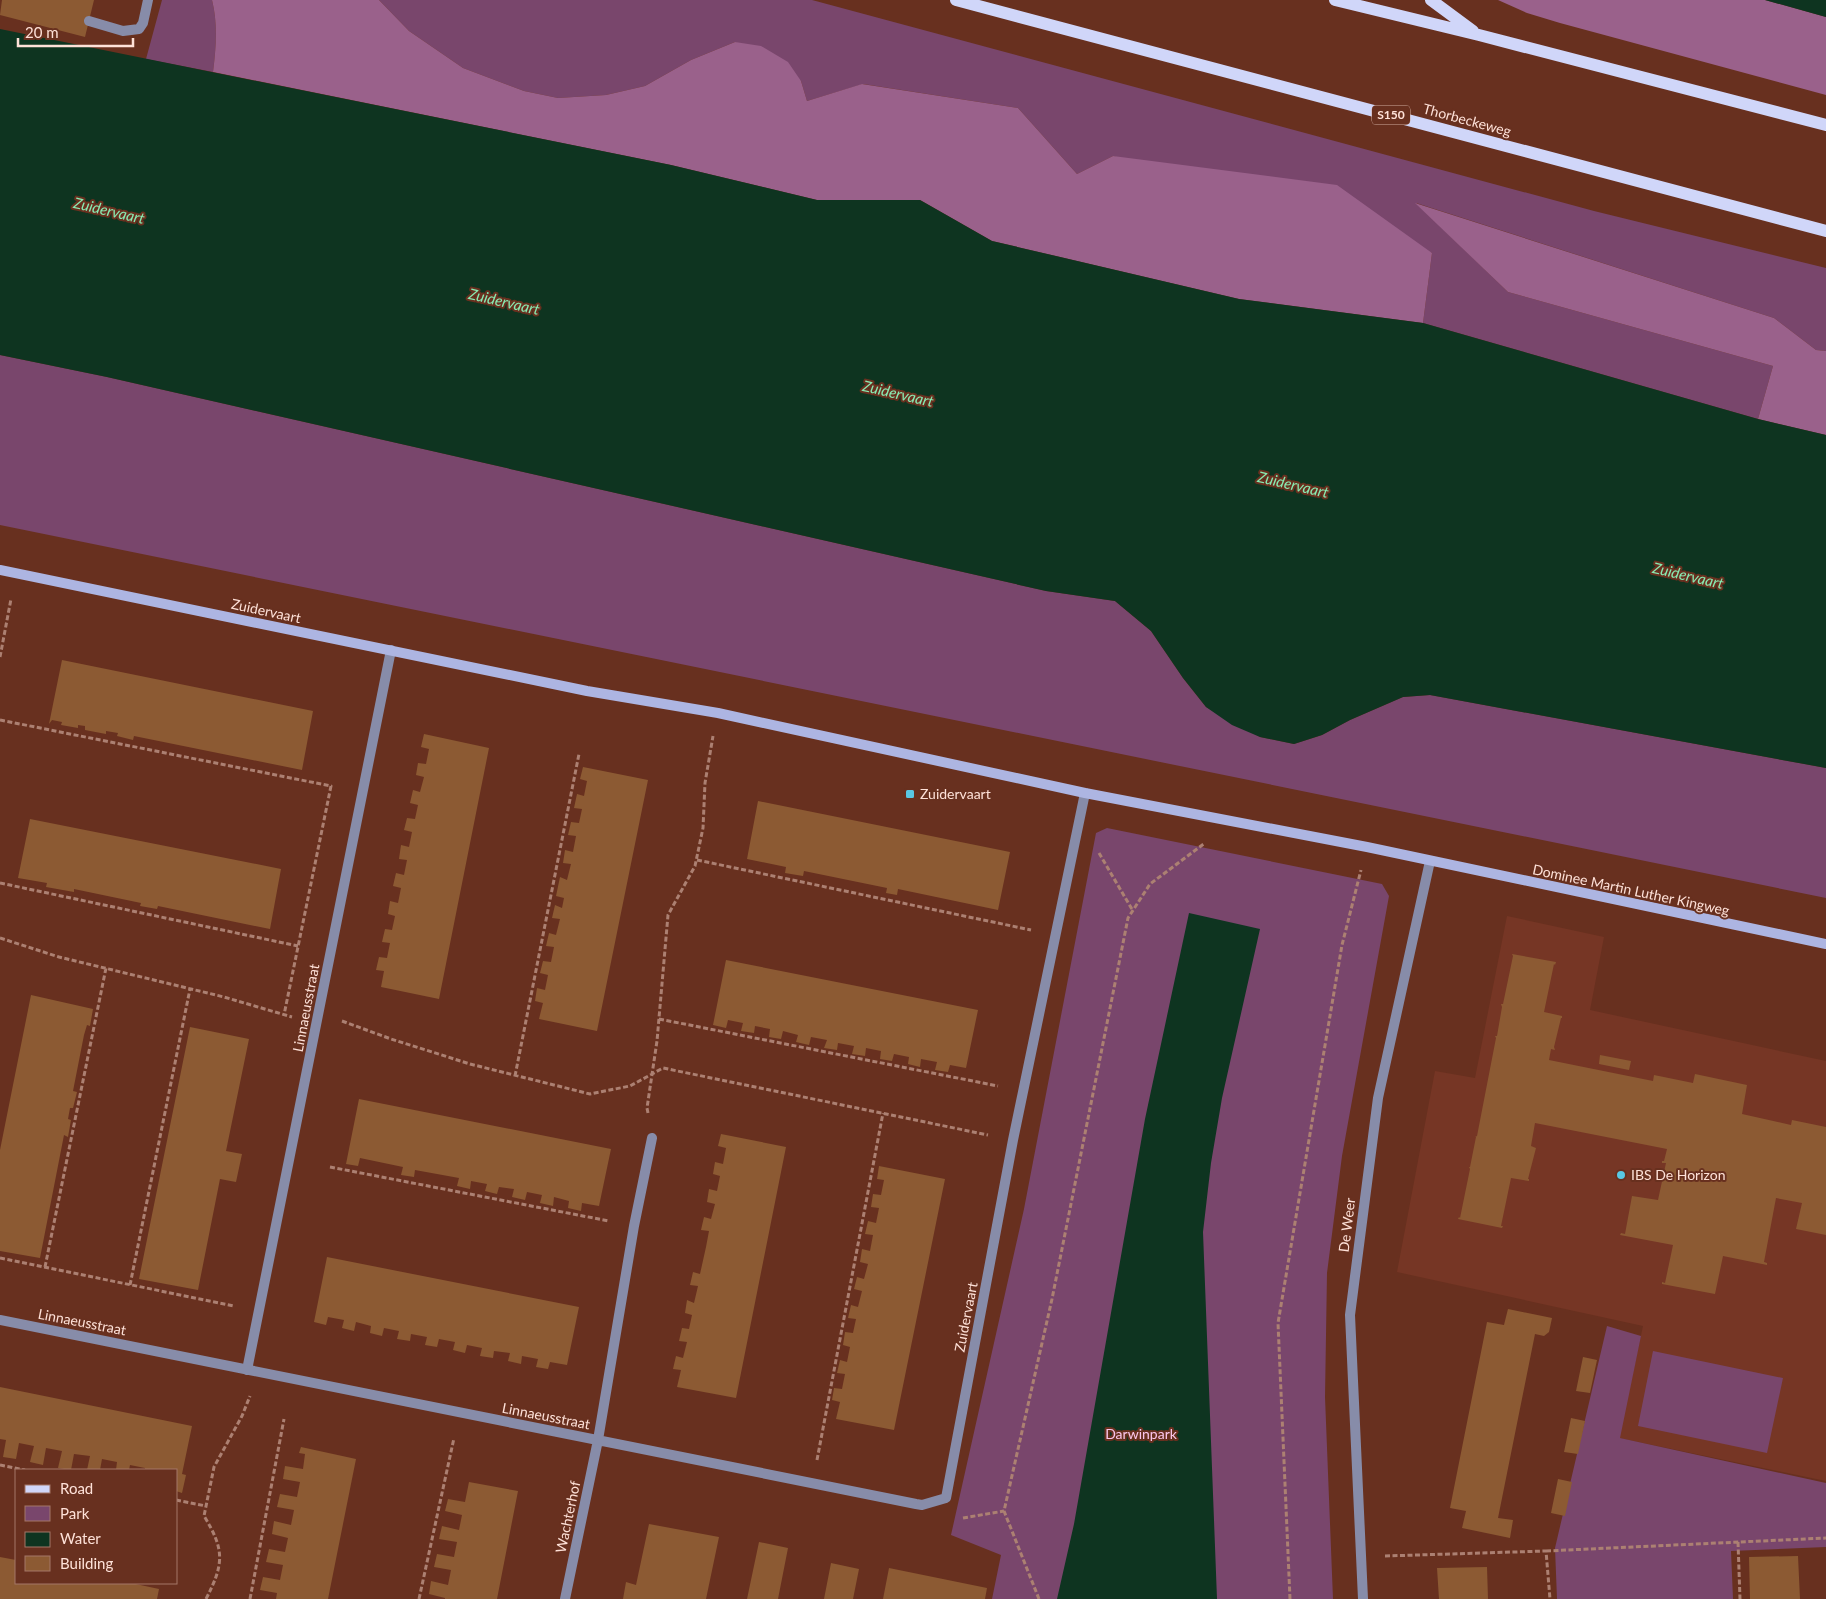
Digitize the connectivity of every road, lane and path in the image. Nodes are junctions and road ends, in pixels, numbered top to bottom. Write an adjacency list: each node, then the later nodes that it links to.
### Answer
1 (148, 0): 5 (street)
2 (956, 0): 8 (main road, Thorbeckeweg / S150)
3 (1335, 0): 6 (main road)
4 (1431, 0): 6 (main road)
5 (89, 20)
6 (1479, 35): 7 (main road)
7 (1826, 125)
8 (1826, 231)
9 (0, 570): 10 (street, Zuidervaart)
10 (15, 573): 11 (street, Zuidervaart); 12 (path)
11 (391, 650): 13 (street, Zuidervaart); 30 (street, Linnaeusstraat)
12 (0, 657)
13 (718, 713): 16 (street, Zuidervaart); 20 (path)
14 (0, 720): 27 (path)
15 (579, 754): 35 (path)
16 (1085, 793): 17 (street, Zuidervaart); 18 (street, Zuidervaart)
17 (1080, 821): 23 (path); 24 (street, Zuidervaart)
18 (1232, 822): 19 (street, Zuidervaart); 23 (path)
19 (1367, 847): 21 (street, Zuidervaart); 66 (path)
20 (696, 860): 24 (path); 32 (path)
21 (1430, 861): 26 (street, Dominee Martin Luther Kingweg); 60 (street, De Weer)
22 (0, 883): 27 (path)
23 (1133, 911): 65 (path)
24 (1056, 935): 36 (street, Zuidervaart)
25 (0, 938): 28 (path)
26 (1826, 944)
27 (298, 946): 31 (path)
28 (106, 968): 29 (path); 43 (path)
29 (190, 988): 31 (path); 44 (path)
30 (319, 1012): 33 (street, Linnaeusstraat); 35 (path)
31 (284, 1015): 33 (path)
32 (659, 1019): 34 (path); 36 (path)
33 (317, 1024): 45 (street, Linnaeusstraat)
34 (652, 1074): 35 (path); 37 (path); 38 (path)
35 (515, 1076)
36 (1023, 1091): 39 (street, Zuidervaart)
37 (883, 1113): 39 (path); 54 (path)
38 (652, 1138): 41 (street, Linnaeusstraat)
39 (1013, 1140): 54 (street, Zuidervaart)
40 (330, 1167): 41 (path)
41 (634, 1226): 51 (street, Linnaeusstraat)
42 (0, 1258): 43 (path)
43 (45, 1267): 44 (path)
44 (130, 1285): 45 (path)
45 (259, 1312): 47 (street, Linnaeusstraat)
46 (0, 1320): 47 (street, Linnaeusstraat)
47 (247, 1370): 48 (street, Linnaeusstraat)
48 (259, 1372): 49 (street, Linnaeusstraat); 56 (path)
49 (460, 1413): 51 (street, Linnaeusstraat); 63 (path)
50 (284, 1419): 62 (path)
51 (598, 1440): 54 (street, Zuidervaart); 64 (street, Wachterhof)
52 (0, 1465): 53 (path)
53 (20, 1469)
54 (812, 1482)
55 (178, 1500): 56 (path)
56 (206, 1506): 61 (path)
57 (1826, 1538): 58 (path)
58 (1738, 1542): 59 (path); 69 (path)
59 (1546, 1551): 60 (path); 68 (path)
60 (1362, 1557): 67 (street, De Weer)
61 (206, 1599)
62 (250, 1599)
63 (419, 1599)
64 (564, 1599)
65 (1039, 1599)
66 (1290, 1599)
67 (1364, 1599)
68 (1550, 1599)
69 (1740, 1599)

